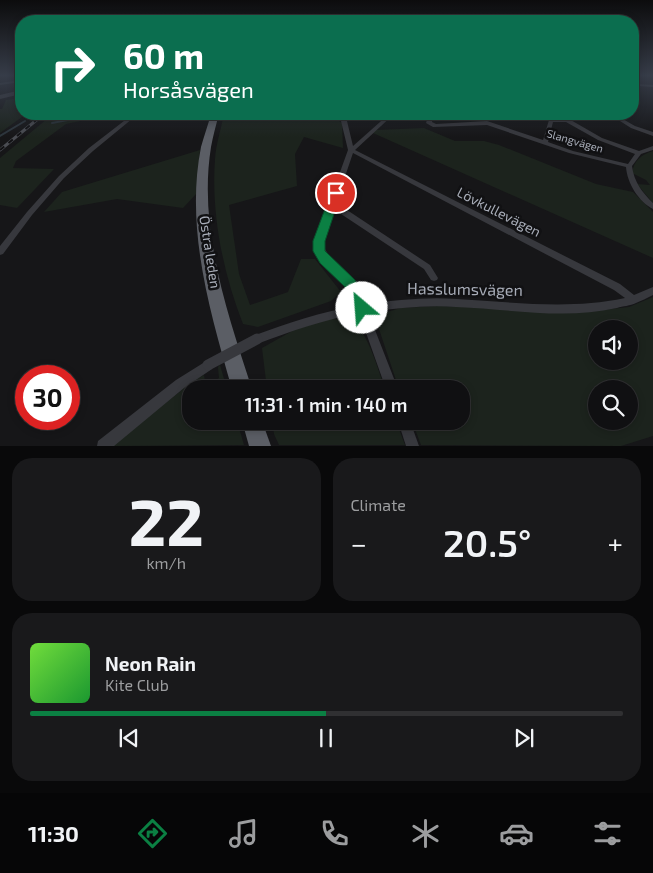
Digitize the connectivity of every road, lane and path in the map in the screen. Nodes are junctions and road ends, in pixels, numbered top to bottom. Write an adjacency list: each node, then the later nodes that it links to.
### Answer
1 (128, 120): 19 (street)
2 (213, 120): 24 (highway, Östra leden)
3 (344, 120): 14 (street)
4 (385, 120): 14 (street)
5 (430, 120): 10 (street, Slangvägen)
6 (489, 120): 10 (street)
7 (551, 120): 12 (street)
8 (564, 120): 15 (street)
9 (621, 120): 11 (street)
10 (488, 123): 12 (street, Slangvägen)
11 (653, 134)
12 (545, 143): 16 (street, Slangvägen)
13 (653, 148): 15 (street)
14 (351, 150): 17 (street); 22 (street, Lövkullevägen)
15 (639, 153): 16 (street)
16 (629, 166): 18 (street)
17 (331, 207): 20 (street); 23 (street)
18 (653, 207)
19 (0, 252)
20 (434, 278)
21 (653, 291): 22 (street, Hasslumsvägen)
22 (634, 300): 23 (street, Hasslumsvägen)
23 (362, 308): 25 (street); 28 (street, Hasslumsvägen, bridge)
24 (239, 380)
25 (389, 380)
26 (255, 430): 29 (highway)
27 (407, 430): 30 (street)
28 (102, 446)
29 (260, 446)
30 (413, 446)

